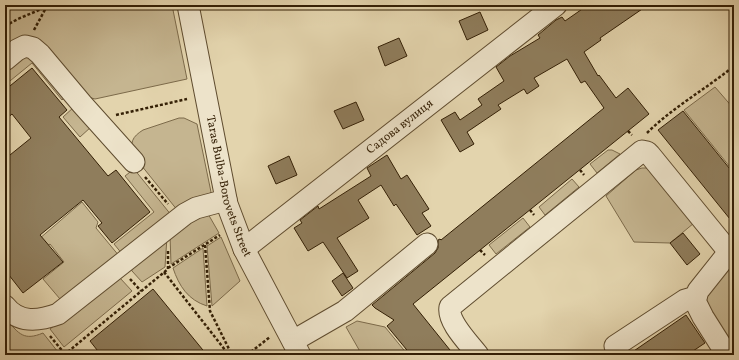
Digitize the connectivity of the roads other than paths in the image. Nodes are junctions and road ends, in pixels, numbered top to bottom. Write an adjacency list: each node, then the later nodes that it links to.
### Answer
1 (188, 5): 5 (street, Taras Bulba-Borovets Street)
2 (556, 5): 7 (street, Садова вулиця)
3 (5, 60): 4 (street)
4 (134, 162)
5 (226, 200): 7 (street, Taras Bulba-Borovets Street); 10 (street)
6 (427, 244): 11 (street)
7 (244, 249): 11 (street, Taras Bulba-Borovets Street)
8 (732, 255): 9 (street); 13 (street)
9 (696, 298): 12 (street); 14 (street)
10 (5, 306)
11 (293, 341)
12 (614, 346)
13 (478, 355)
14 (727, 355)

